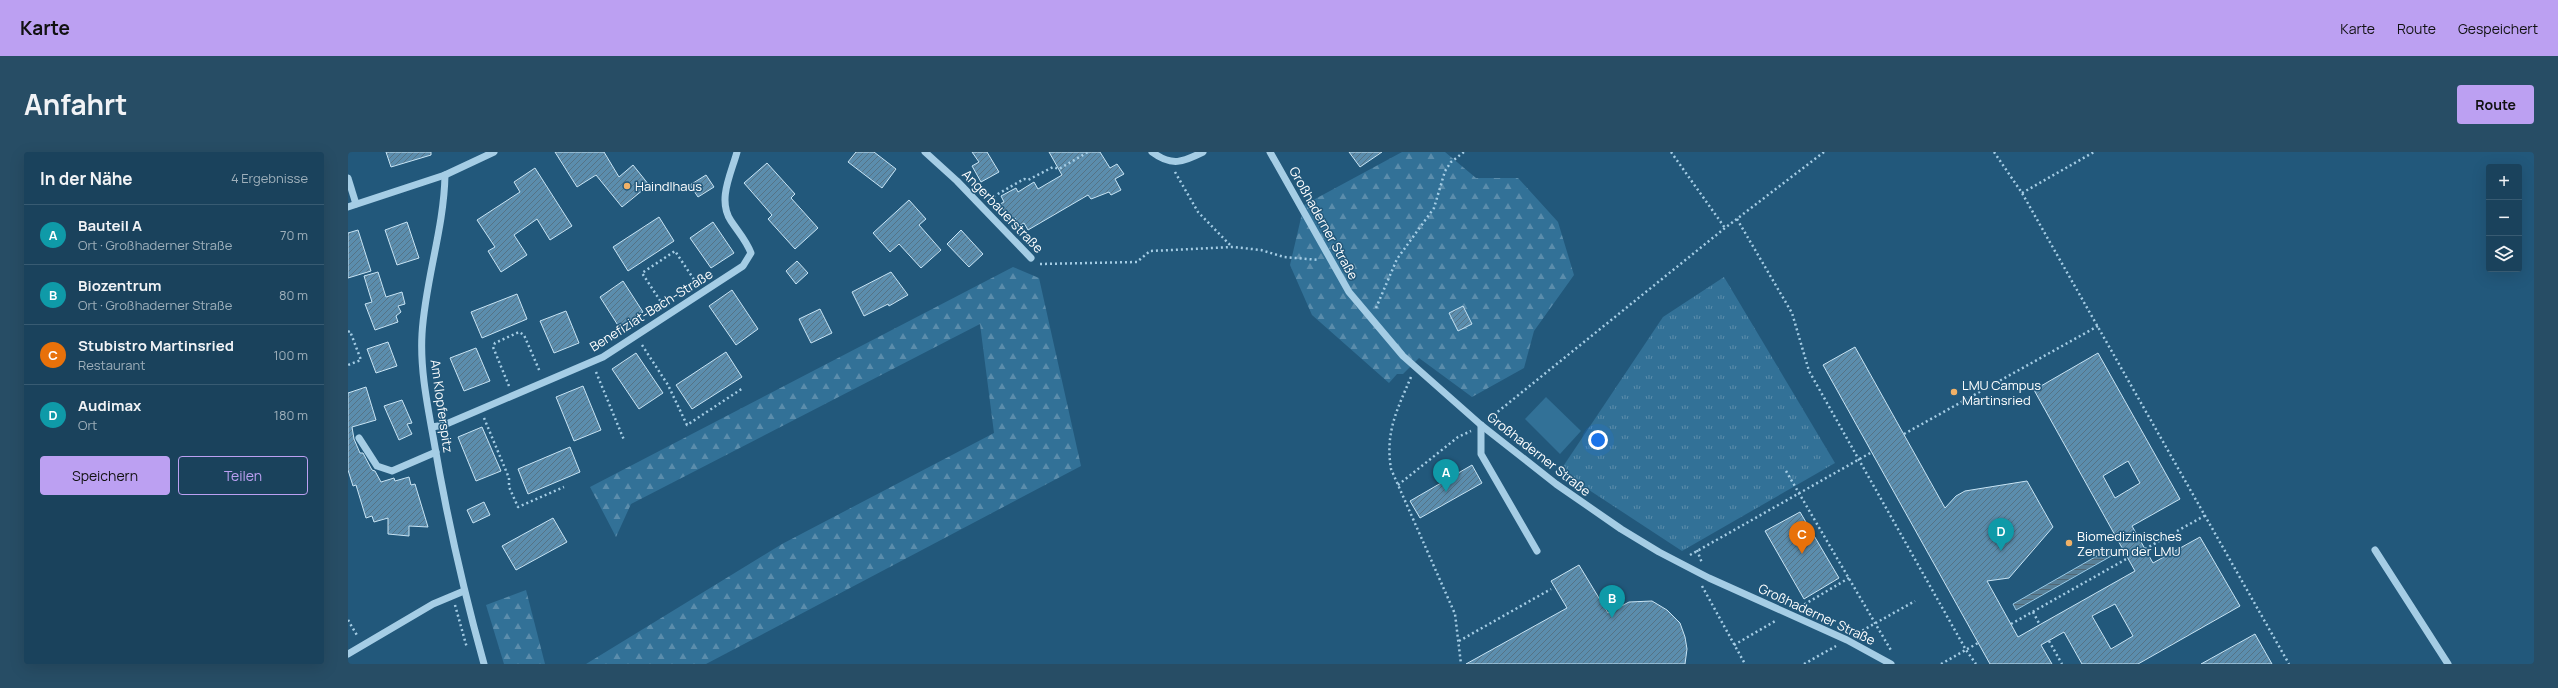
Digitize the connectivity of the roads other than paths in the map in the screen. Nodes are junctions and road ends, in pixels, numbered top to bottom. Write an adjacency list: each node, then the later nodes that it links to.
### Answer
1 (494, 152): 7 (street)
2 (737, 152): 13 (street, Benefiziat-Bach-Straße)
3 (926, 152): 11 (street, Angerbauerstraße)
4 (1152, 152): 5 (street)
5 (1203, 152)
6 (1270, 152): 12 (street, Großhaderner Straße)
7 (445, 175): 9 (street); 13 (street, Am Klopferspitz)
8 (348, 178): 9 (street)
9 (356, 204): 10 (street)
10 (348, 207)
11 (1031, 258)
12 (1481, 425): 17 (street); 21 (street, Großhaderner Straße)
13 (432, 427): 15 (street, Am Klopferspitz)
14 (359, 438): 15 (street)
15 (436, 452): 18 (street, Am Klopferspitz)
16 (2375, 550): 22 (street)
17 (1537, 551)
18 (464, 592): 19 (street); 20 (street, Am Klopferspitz)
19 (348, 654)
20 (484, 664)
21 (1891, 664)
22 (2448, 664)

